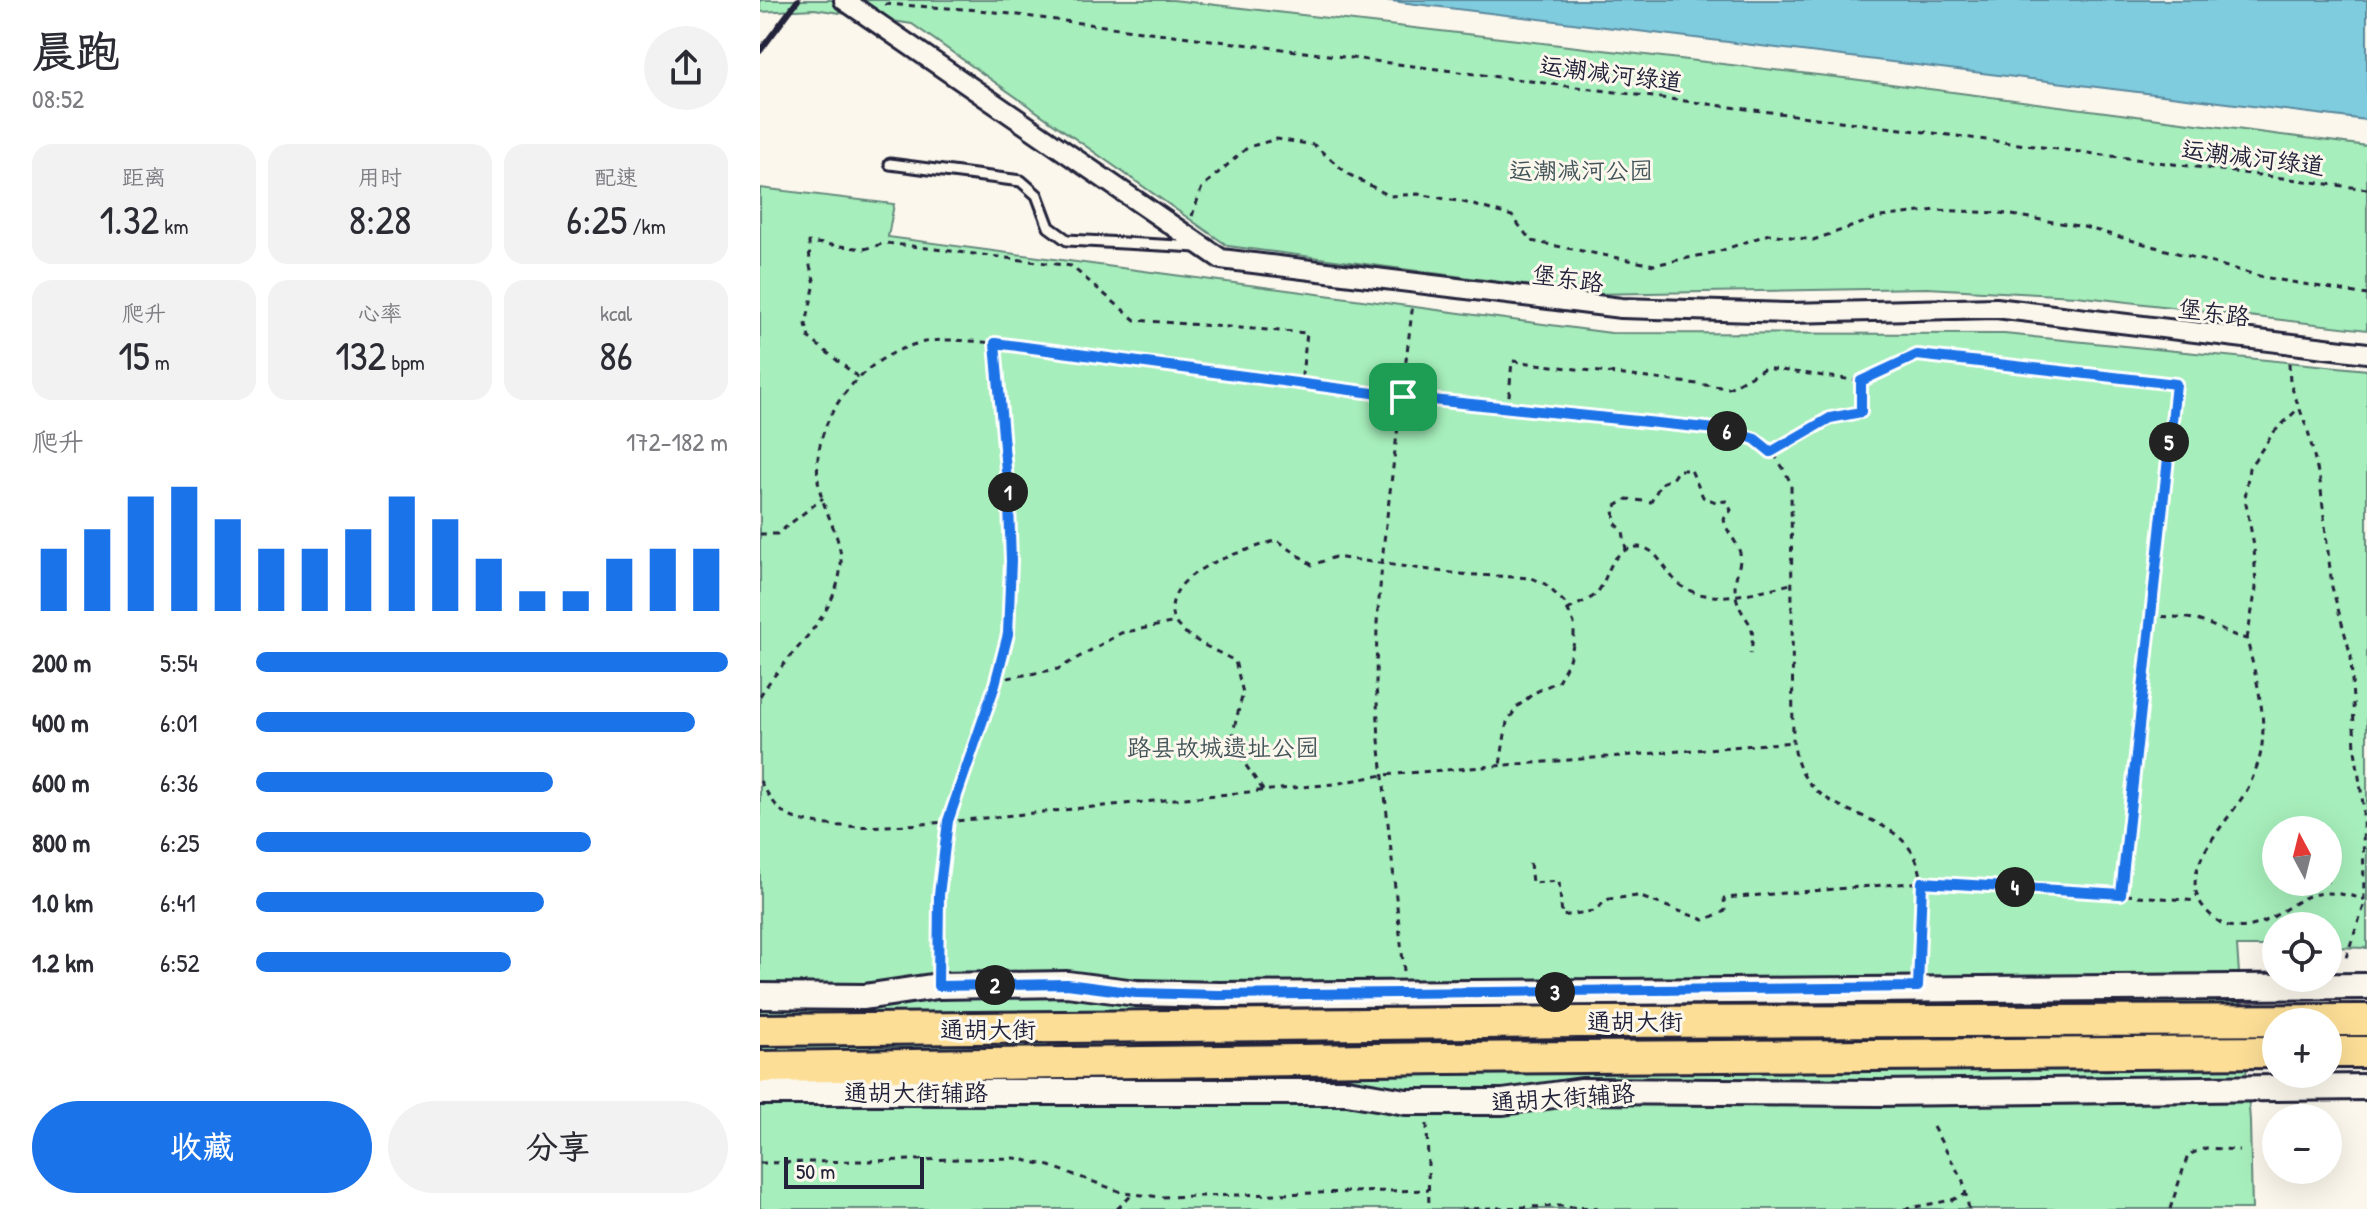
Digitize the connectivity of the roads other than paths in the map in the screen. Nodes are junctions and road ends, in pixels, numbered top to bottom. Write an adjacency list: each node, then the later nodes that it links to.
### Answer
1 (847, 1): 3 (street, 堡东路)
2 (890, 164): 3 (lane)
3 (1205, 248): 4 (street, 堡东路)
4 (2367, 353)
5 (2367, 986): 6 (street)
6 (760, 996)
7 (2367, 1020): 8 (main road, 通胡大街)
8 (760, 1030)
9 (2262, 1052): 12 (main road, 通胡大街)
10 (2342, 1052): 11 (main road)
11 (2367, 1052)
12 (760, 1067)
13 (2367, 1087): 14 (street, 通胡大街辅路)
14 (760, 1092)

